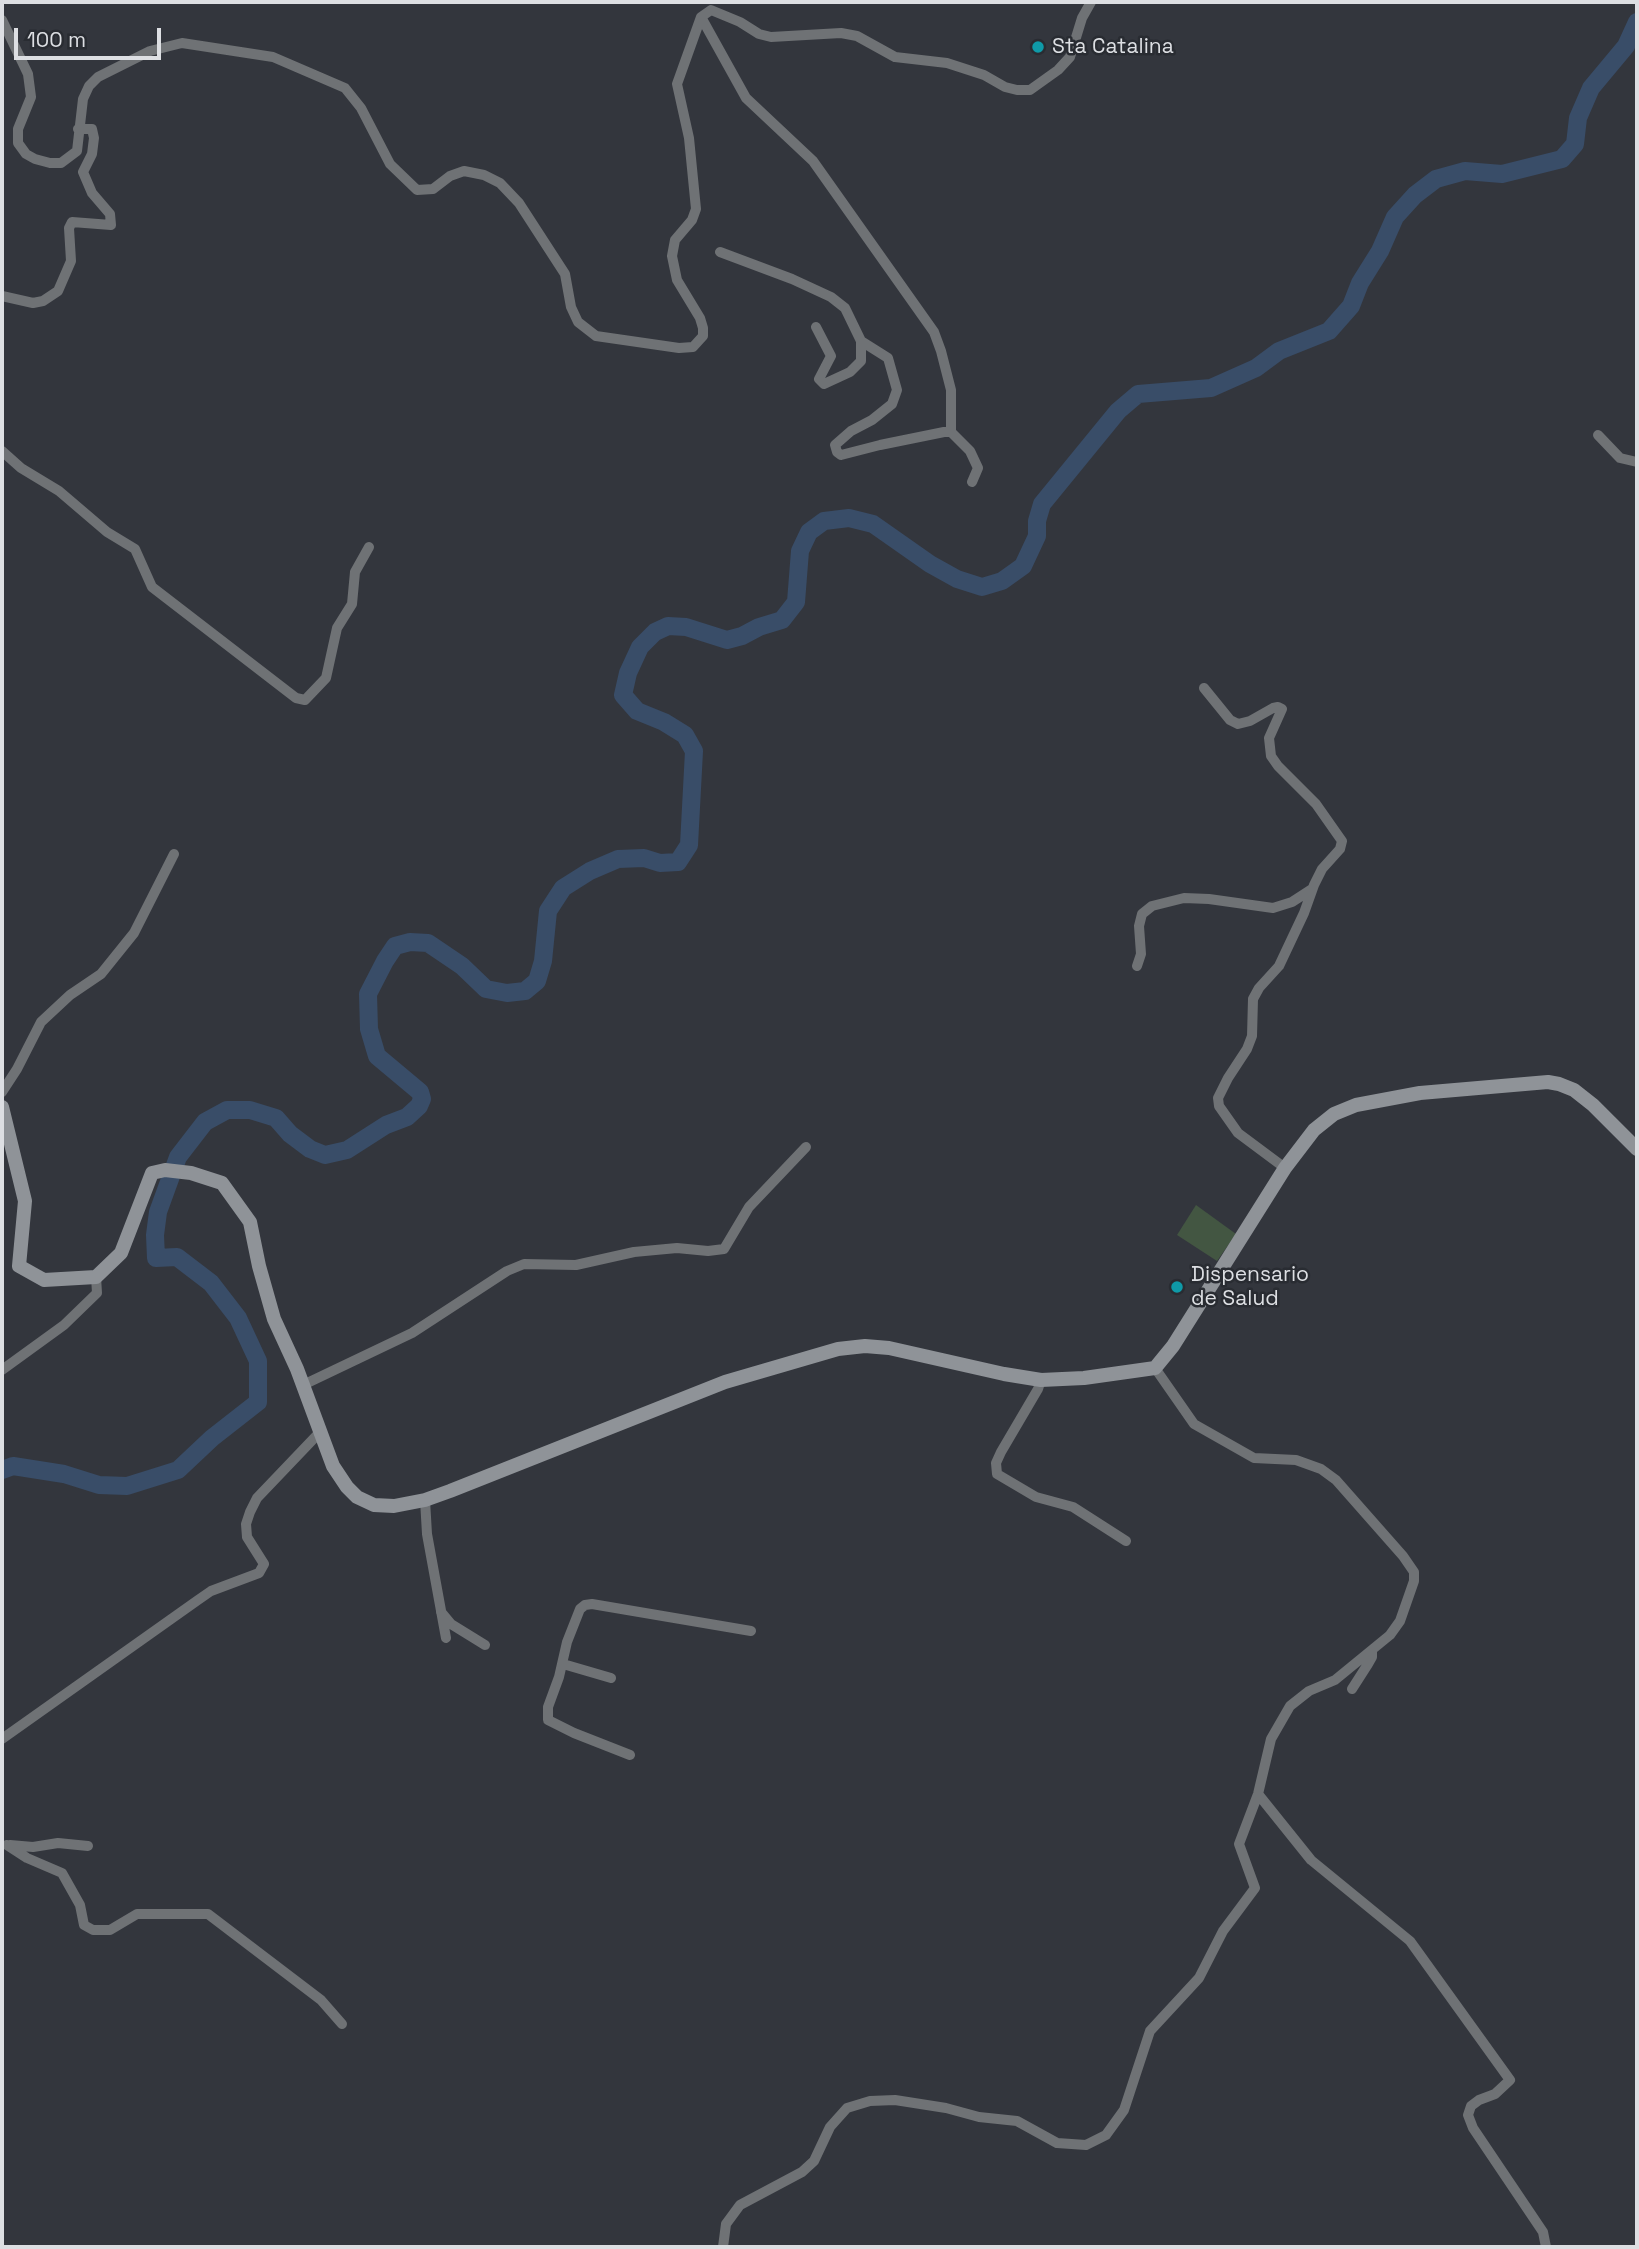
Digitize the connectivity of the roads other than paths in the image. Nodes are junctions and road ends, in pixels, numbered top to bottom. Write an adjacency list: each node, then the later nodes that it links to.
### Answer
1 (1091, 2): 2 (street)
2 (701, 17): 4 (street); 9 (street)
3 (2, 20): 4 (street)
4 (78, 129): 6 (street)
5 (720, 252): 8 (street)
6 (2, 296)
7 (816, 327): 8 (street)
8 (861, 341): 9 (street)
9 (951, 432): 13 (street)
10 (1598, 435): 12 (street)
11 (2, 451): 14 (street)
12 (1637, 462)
13 (972, 482)
14 (369, 547)
15 (1204, 688): 17 (street)
16 (174, 854): 19 (street)
17 (1312, 889): 18 (street); 23 (street)
18 (1137, 966)
19 (2, 1092)
20 (2, 1107): 24 (street)
21 (806, 1146): 28 (street)
22 (1637, 1149): 23 (street)
23 (1285, 1168): 25 (street)
24 (96, 1277): 26 (street); 28 (street)
25 (1154, 1368): 27 (street); 36 (street)
26 (2, 1370)
27 (1041, 1380): 30 (street); 31 (street)
28 (303, 1385): 29 (street)
29 (320, 1432): 30 (street); 40 (street)
30 (425, 1500): 32 (street)
31 (1126, 1541)
32 (440, 1610): 34 (street); 35 (street)
33 (751, 1631): 37 (street)
34 (446, 1638)
35 (485, 1645)
36 (1372, 1650): 39 (street); 42 (street)
37 (563, 1664): 38 (street); 41 (street)
38 (611, 1678)
39 (1352, 1689)
40 (2, 1739)
41 (630, 1755)
42 (1258, 1794): 46 (street); 47 (street)
43 (4, 1843): 44 (street); 45 (street)
44 (88, 1846)
45 (342, 2024)
46 (723, 2247)
47 (1546, 2247)

